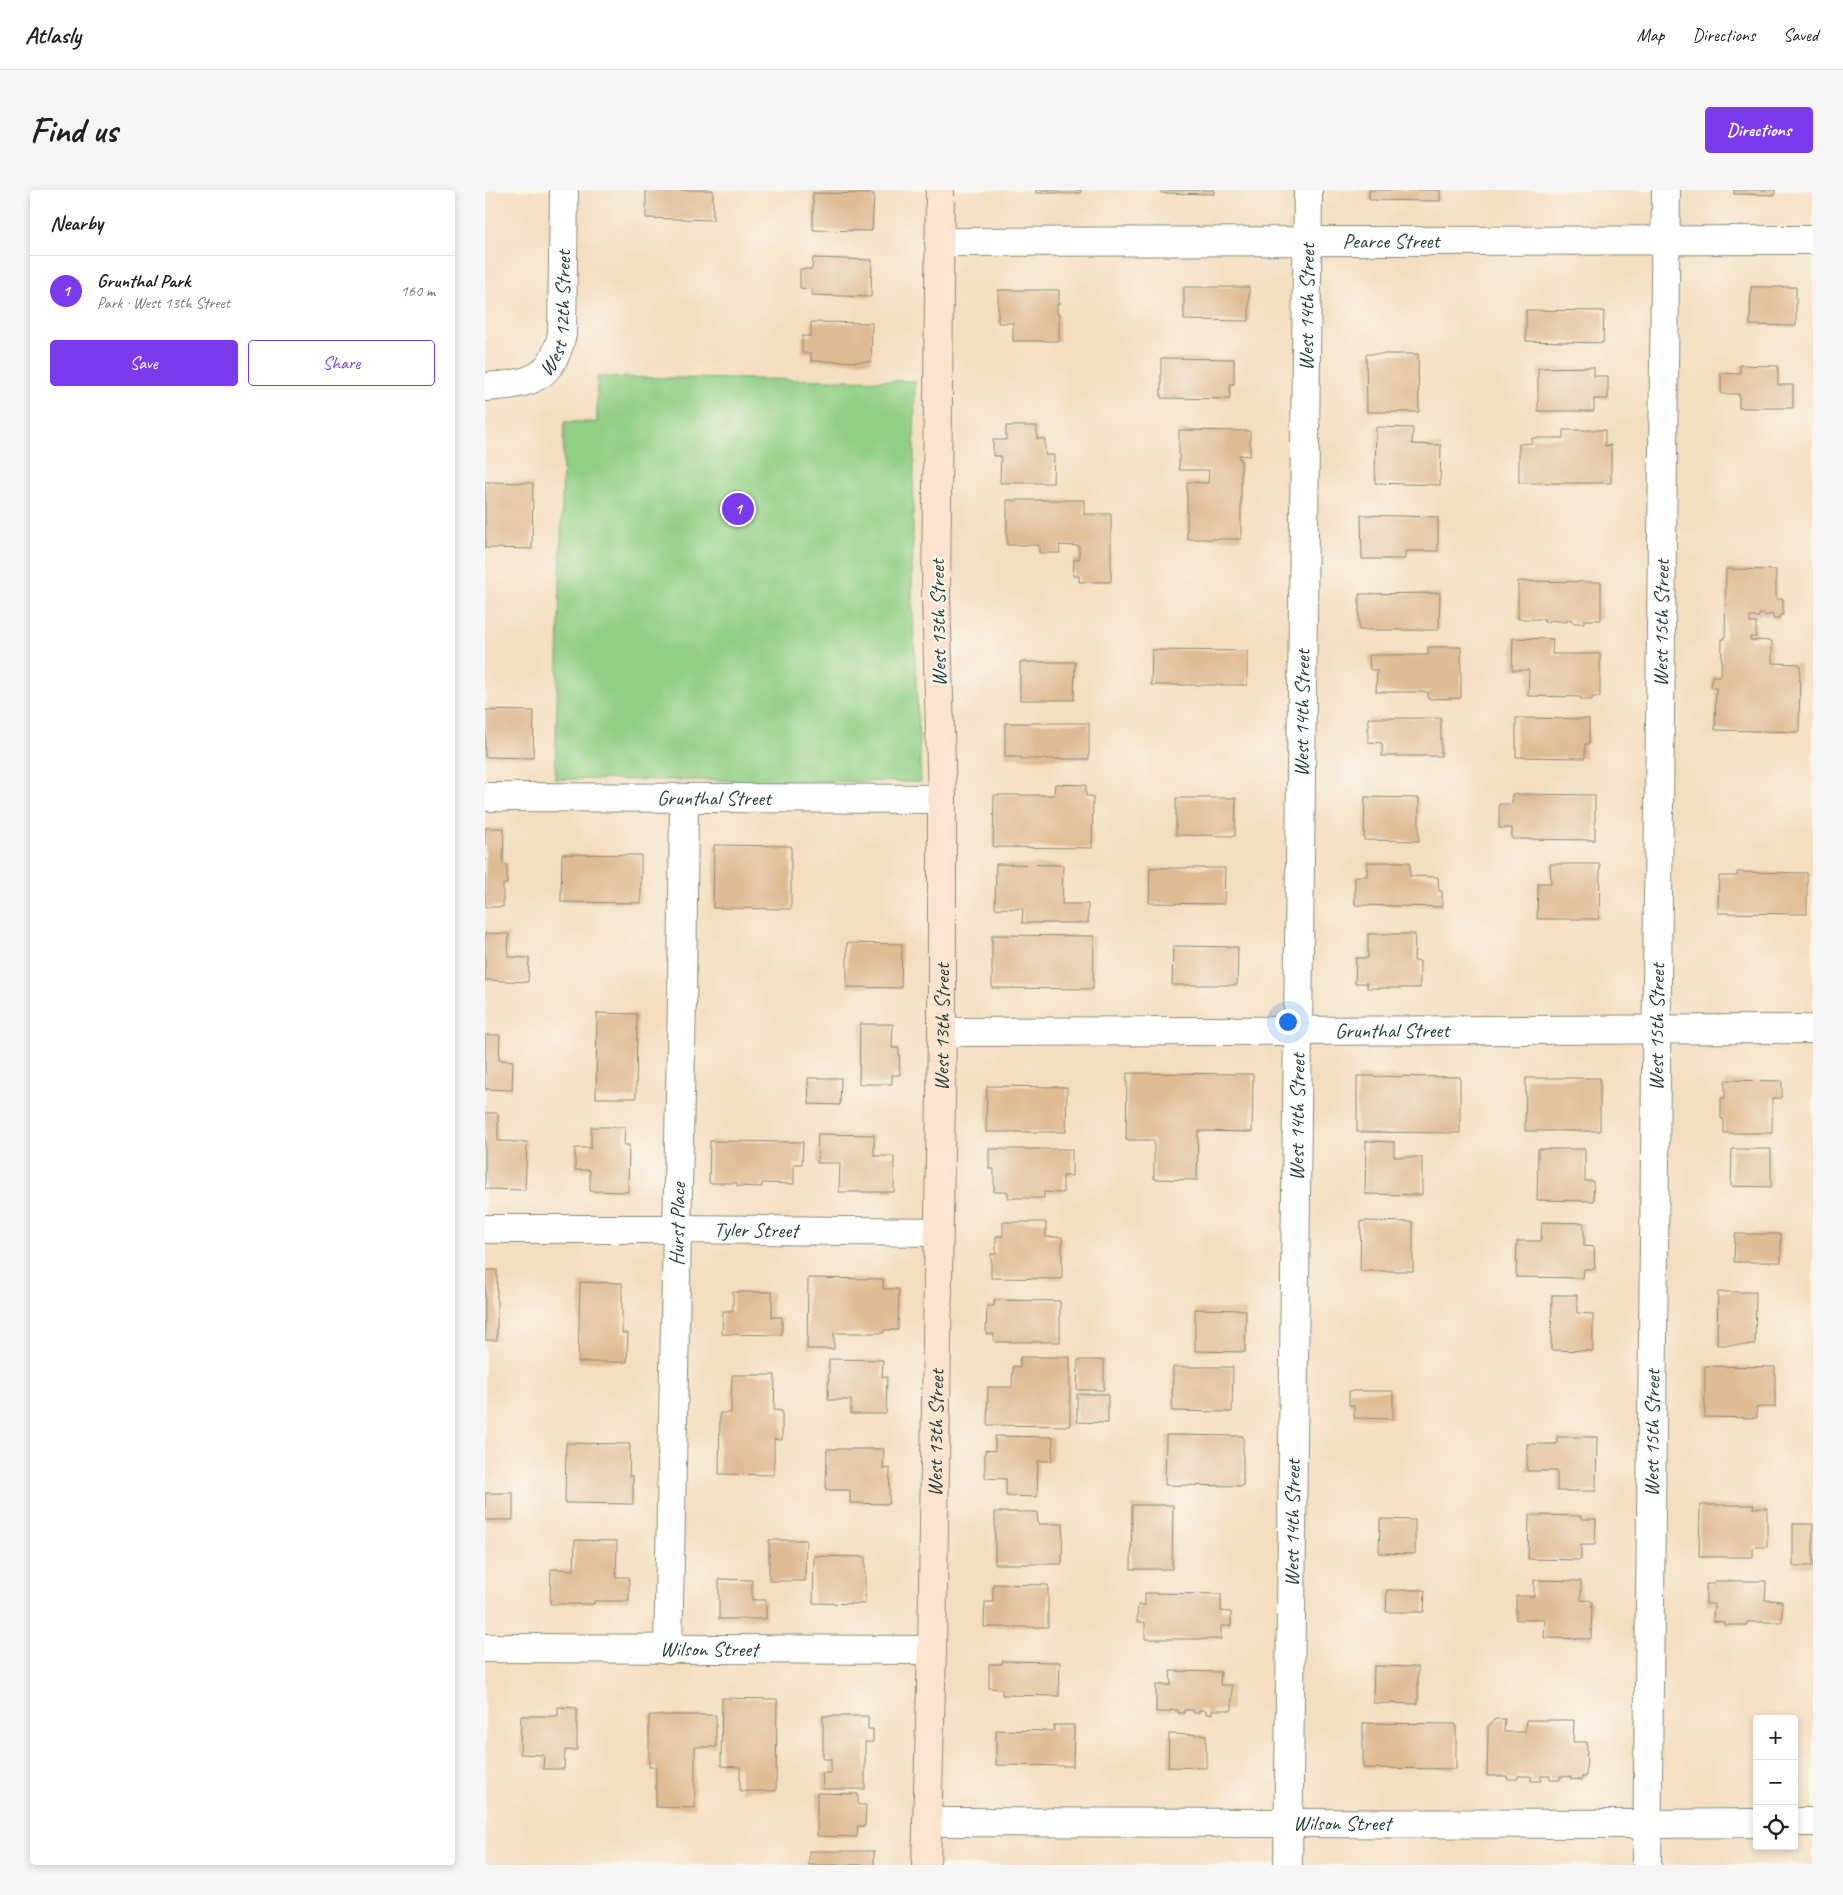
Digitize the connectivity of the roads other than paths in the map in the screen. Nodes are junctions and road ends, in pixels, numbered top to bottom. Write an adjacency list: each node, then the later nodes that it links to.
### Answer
1 (564, 190): 9 (street, West 12th Street)
2 (940, 190): 8 (street, West 13th Street)
3 (1308, 190): 5 (street, West 14th Street)
4 (1667, 190): 6 (street, West 15th Street)
5 (1308, 240): 6 (street, Pearce Street); 8 (street, Pearce Street); 16 (street, West 14th Street)
6 (1666, 240): 7 (street, Pearce Street); 14 (street, West 15th Street)
7 (1813, 240)
8 (939, 242): 12 (street, West 13th Street)
9 (485, 387)
10 (485, 796): 11 (street, Grunthal Street)
11 (684, 798): 12 (street, Grunthal Street); 18 (street, Hurst Place)
12 (943, 798): 15 (street, West 13th Street)
13 (1813, 1029): 14 (street, Grunthal Street)
14 (1657, 1030): 16 (street, Grunthal Street); 28 (street, West 15th Street)
15 (941, 1032): 16 (street, Grunthal Street); 19 (street, West 13th Street)
16 (1297, 1032): 24 (street, West 14th Street)
17 (485, 1229): 18 (street, Tyler Street)
18 (676, 1229): 19 (street, Tyler Street); 21 (street, Hurst Place)
19 (938, 1232): 22 (street, West 13th Street)
20 (485, 1648): 21 (street, Wilson Street)
21 (668, 1650): 22 (street, Wilson Street)
22 (932, 1650): 23 (street, West 13th Street)
23 (927, 1822): 24 (street, Wilson Street); 29 (street, West 13th Street)
24 (1289, 1822): 28 (street, Wilson Street); 30 (street, West 14th Street)
25 (1798, 1822): 26 (street)
26 (1813, 1822)
27 (1753, 1823): 28 (street, Wilson Street)
28 (1648, 1824): 31 (street, West 15th Street)
29 (926, 1865)
30 (1288, 1865)
31 (1647, 1865)

